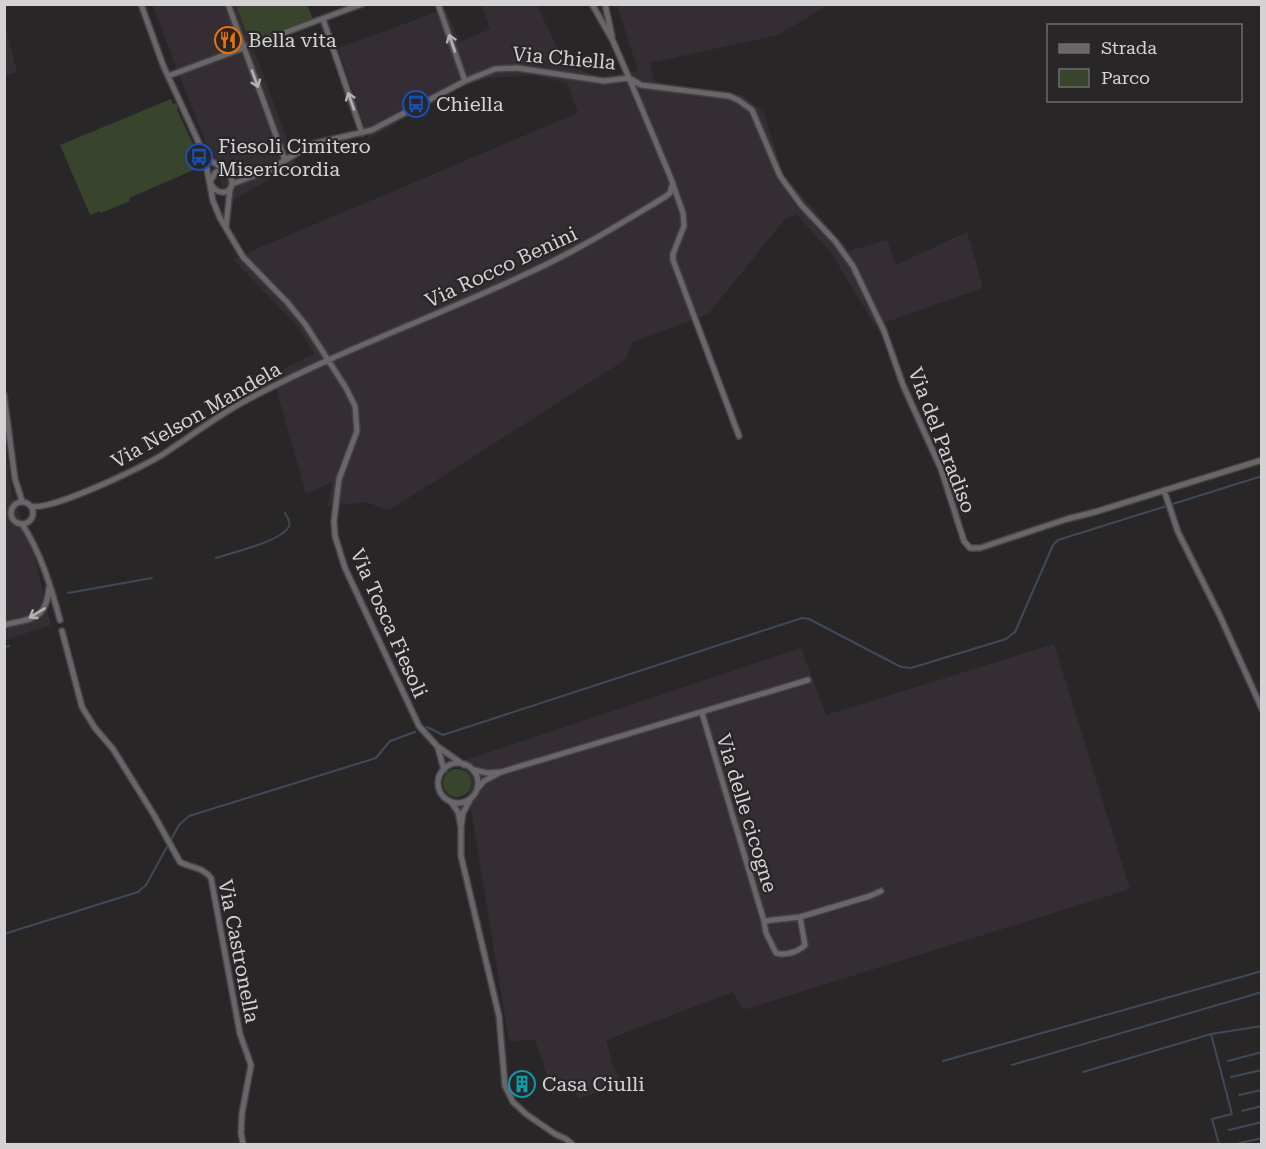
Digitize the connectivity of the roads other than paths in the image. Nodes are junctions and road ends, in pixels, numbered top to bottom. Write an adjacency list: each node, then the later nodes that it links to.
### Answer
1 (141, 4): 10 (street, Via Tosca Fiesoli)
2 (228, 4): 9 (street)
3 (363, 4): 7 (street)
4 (438, 4): 12 (street, one-way to 4)
5 (592, 4): 8 (street)
6 (605, 4): 8 (street)
7 (323, 19): 9 (street); 13 (street, one-way to 7)
8 (613, 41): 11 (street)
9 (244, 48): 10 (street); 15 (street, one-way to 15)
10 (168, 76): 14 (street, Via Tosca Fiesoli)
11 (629, 78): 12 (street, Via Chiella); 19 (street, Via Chiella); 26 (street, Via del Paradiso)
12 (465, 81): 13 (street, Via Chiella)
13 (362, 133): 15 (street, Via Chiella)
14 (204, 156): 16 (street); 18 (street, Via Tosca Fiesoli)
15 (285, 160): 17 (street, Via Chiella)
16 (228, 172): 17 (street); 18 (street); 20 (street)
17 (248, 177): 20 (street, Via Chiella)
18 (210, 183): 20 (street); 21 (street, Via Tosca Fiesoli)
19 (673, 183): 22 (street, Via Rocco Benini); 24 (street, Via Chiella)
20 (231, 187): 21 (street)
21 (226, 228): 22 (street, Via Tosca Fiesoli)
22 (329, 361): 31 (street, Via Nelson Mandela); 44 (street, Via Tosca Fiesoli)
23 (4, 395): 27 (street)
24 (739, 436)
25 (1262, 460): 26 (street)
26 (1164, 490): 42 (street)
27 (19, 494): 28 (street); 29 (street)
28 (22, 501): 29 (street); 30 (street)
29 (14, 505): 32 (street); 33 (street)
30 (31, 506): 31 (street, Via Nelson Mandela); 34 (street)
31 (44, 506): 34 (street, Via Nelson Mandela)
32 (4, 508): 33 (street)
33 (10, 515): 35 (street)
34 (32, 516): 35 (street); 36 (street)
35 (22, 524): 36 (street)
36 (32, 539): 37 (street)
37 (50, 584): 38 (street); 39 (street, one-way to 39)
38 (60, 620)
39 (4, 625)
40 (62, 631): 56 (street, Via Castronella)
41 (808, 680): 43 (street, Via delle cicogne)
42 (1262, 709)
43 (702, 713): 48 (street, Via delle cicogne); 55 (street, Via delle cicogne)
44 (437, 746): 45 (street, Via Tosca Fiesoli); 47 (street, Via Tosca Fiesoli)
45 (464, 765): 46 (street, Via Tosca Fiesoli); 47 (street)
46 (471, 768): 48 (street, Via delle cicogne); 49 (street)
47 (444, 770): 51 (street, Via Tosca Fiesoli)
48 (501, 772): 49 (street, Via delle cicogne)
49 (477, 789): 50 (street, Via Tosca Fiesoli)
50 (471, 799): 51 (street); 52 (street, Via Tosca Fiesoli)
51 (450, 801): 52 (street, Via Tosca Fiesoli)
52 (461, 827): 57 (street, Via Tosca Fiesoli)
53 (881, 891): 54 (street)
54 (800, 917): 55 (street); 55 (street, Via delle cicogne)
55 (764, 921)
56 (243, 1144)
57 (572, 1144)

